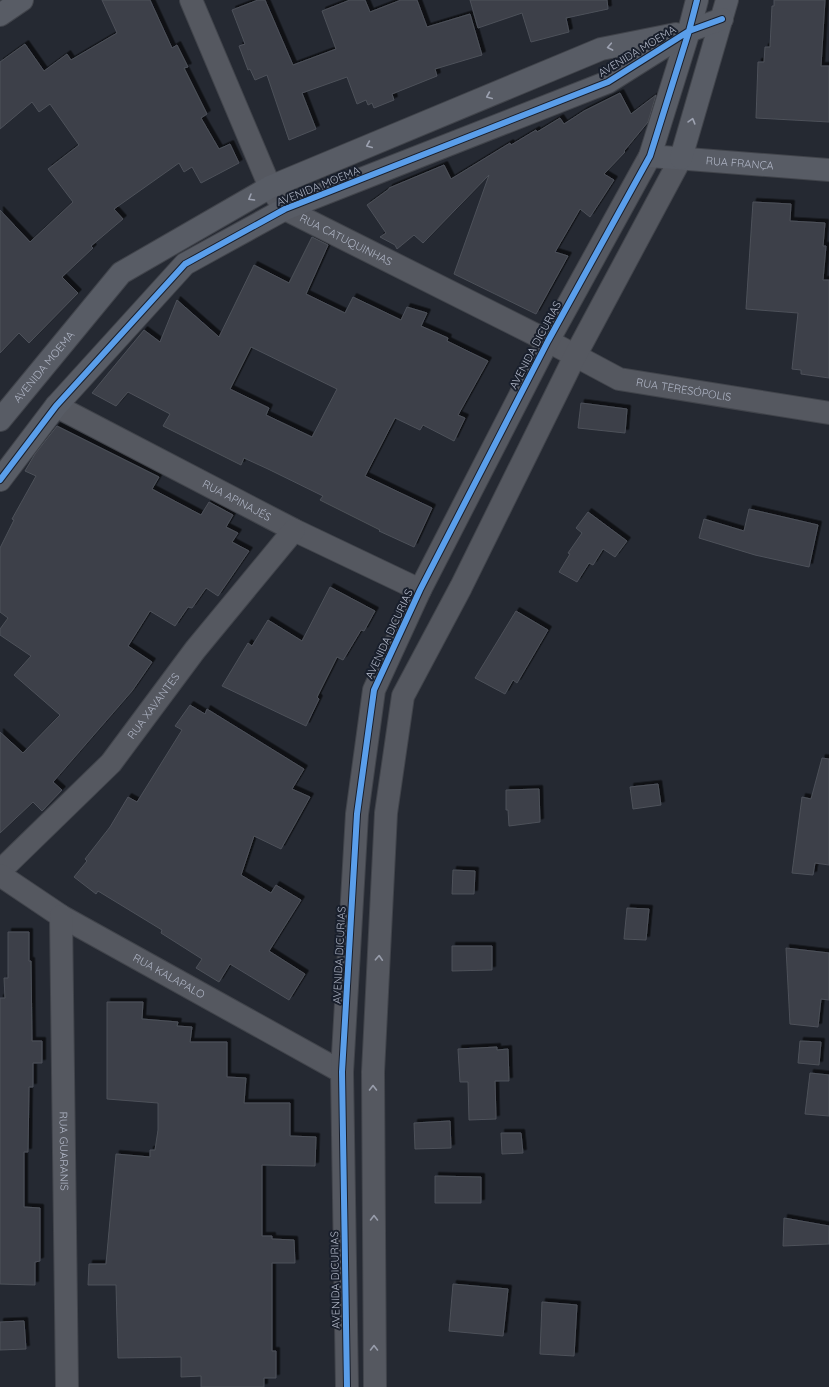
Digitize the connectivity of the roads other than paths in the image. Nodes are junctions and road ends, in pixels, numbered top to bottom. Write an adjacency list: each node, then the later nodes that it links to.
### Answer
1 (22, 0): 5 (street)
2 (191, 0): 10 (street, RUA CATUQUINHAS)
3 (697, 0): 6 (street, AVENIDA DICURIAS)
4 (725, 9): 6 (street, AVENIDA MOEMA); 8 (street, one-way to 4)
5 (0, 15)
6 (689, 32): 7 (street, AVENIDA DICURIAS); 10 (street, AVENIDA MOEMA, one-way to 10); 11 (street, AVENIDA MOEMA)
7 (650, 156): 8 (street, RUA FRANÇA); 12 (street, AVENIDA DICURIAS)
8 (681, 158): 9 (street, RUA FRANÇA); 13 (street)
9 (829, 170)
10 (270, 187): 11 (street, RUA CATUQUINHAS); 16 (street, AVENIDA MOEMA, one-way to 16)
11 (285, 209): 12 (street, RUA CATUQUINHAS); 14 (street, AVENIDA MOEMA)
12 (548, 341): 13 (street, RUA TERESÓPOLIS); 19 (street, AVENIDA DICURIAS)
13 (575, 356): 15 (street, RUA TERESÓPOLIS); 26 (street, one-way to 13)
14 (56, 406): 17 (street, AVENIDA MOEMA); 18 (street, RUA APINAJÉS)
15 (829, 413)
16 (0, 420)
17 (0, 480)
18 (294, 530): 19 (street, RUA APINAJÉS); 20 (street, RUA XAVANTES)
19 (420, 590): 23 (street, AVENIDA DICURIAS)
20 (0, 871)
21 (0, 875): 22 (street, RUA KALAPALO)
22 (61, 916): 23 (street, RUA KALAPALO); 24 (street, RUA GUARANIS)
23 (342, 1072): 25 (street, AVENIDA DICURIAS)
24 (68, 1387)
25 (347, 1387)
26 (375, 1387)

